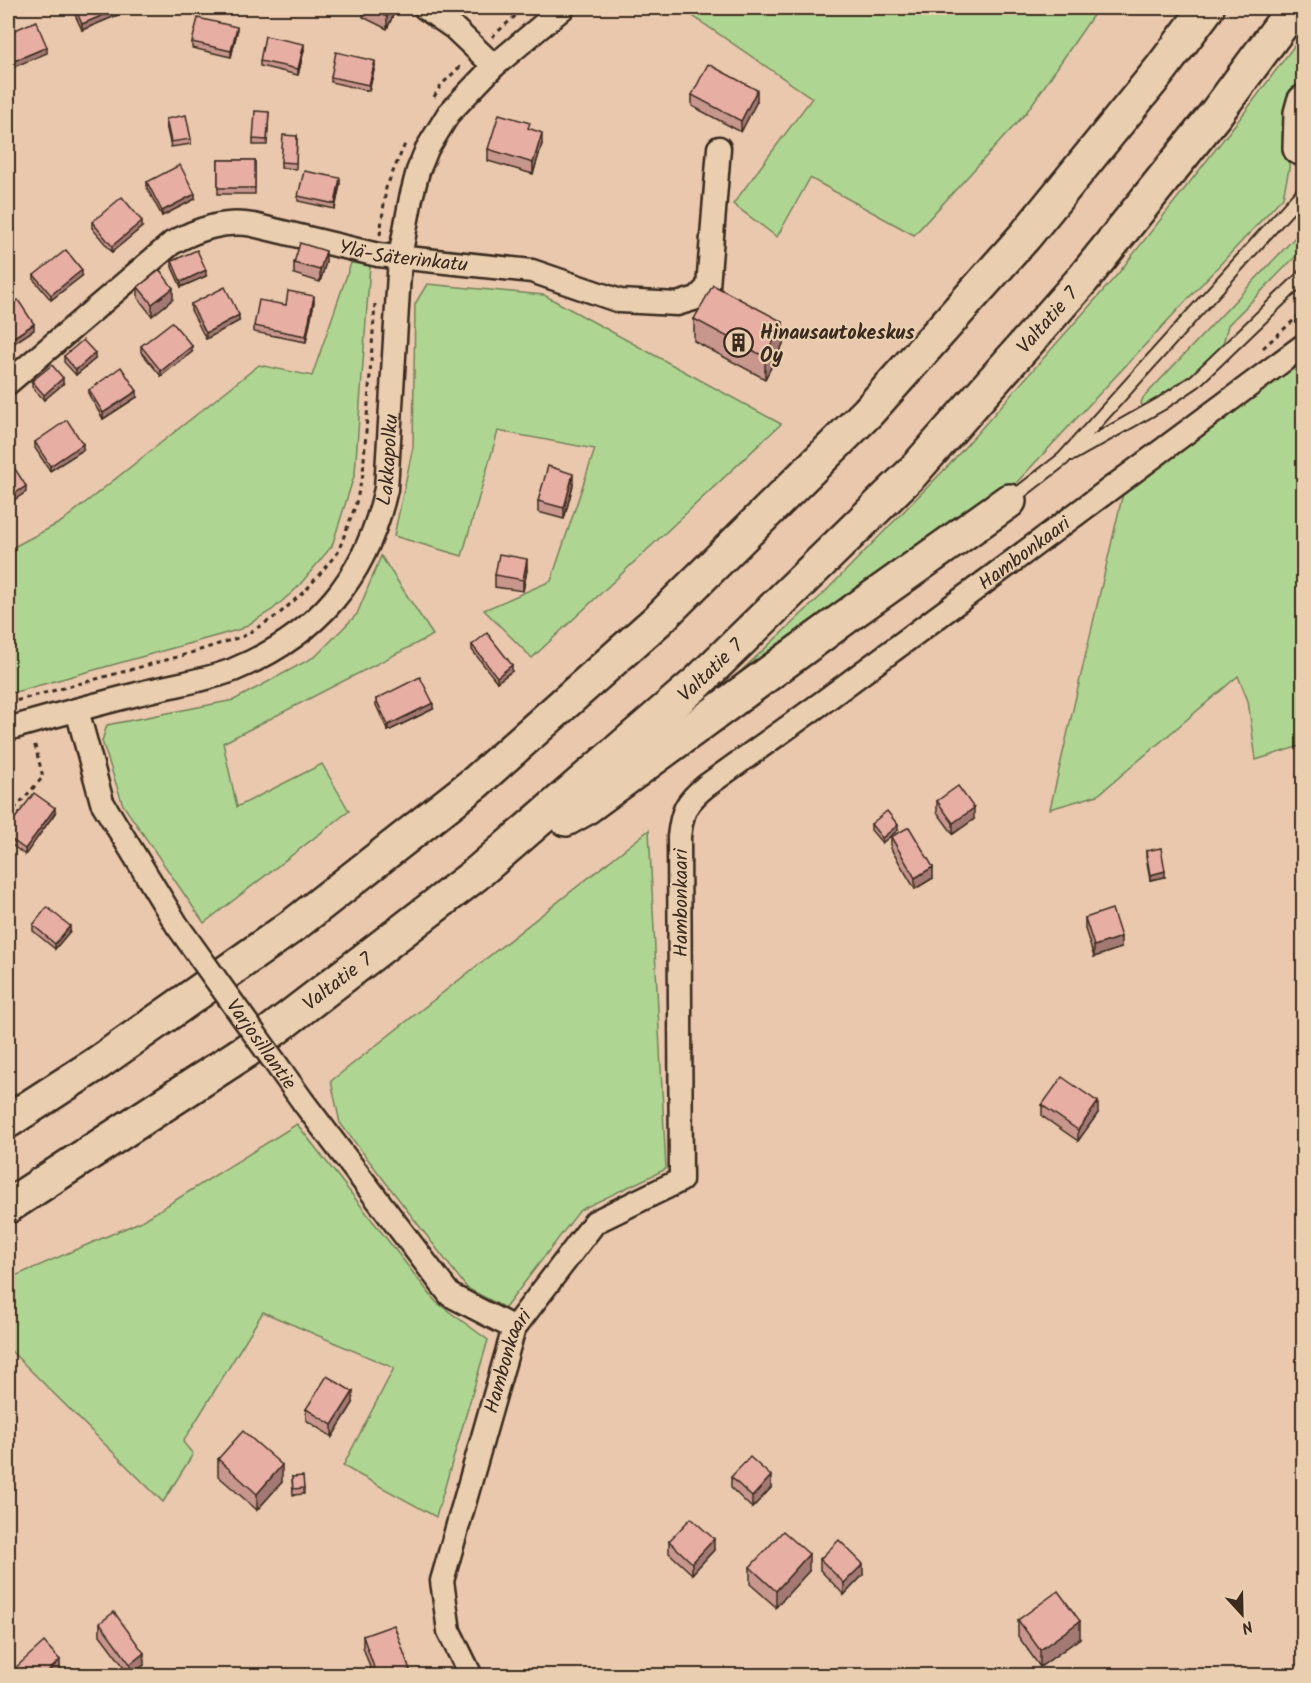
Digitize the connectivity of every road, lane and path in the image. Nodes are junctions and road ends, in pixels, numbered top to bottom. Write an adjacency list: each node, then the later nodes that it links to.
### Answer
1 (425, 8): 6 (street)
2 (524, 8): 6 (path)
3 (563, 8): 7 (street, Lakkapolku)
4 (1207, 8): 30 (highway)
5 (1294, 8): 29 (highway, Valtatie 7)
6 (477, 50): 7 (street); 9 (path)
7 (494, 66): 15 (street, Lakkapolku)
8 (1304, 102): 12 (highway)
9 (430, 103)
10 (409, 138): 14 (path)
11 (719, 148): 15 (street, Ylä-Säterinkatu)
12 (1300, 152)
13 (1304, 191): 22 (lane)
14 (378, 255): 15 (street, Ylä-Säterinkatu); 21 (street, Ylä-Säterinkatu)
15 (400, 257): 25 (street, Lakkapolku)
16 (1304, 276): 22 (lane)
17 (375, 295): 24 (path)
18 (1304, 311): 20 (path)
19 (1304, 345): 32 (street, Hambonkaari)
20 (1259, 351)
21 (8, 383)
22 (1063, 459): 23 (lane)
23 (1009, 501): 29 (highway)
24 (8, 703)
25 (77, 710): 26 (street, Lakkapolku); 32 (street, Varjosillantie, bridge)
26 (30, 722): 27 (street, Lakkapolku); 28 (path)
27 (8, 729)
28 (8, 816)
29 (475, 874): 31 (highway, Valtatie 7)
30 (8, 1121)
31 (8, 1206)
32 (514, 1328): 33 (street, Hambonkaari)
33 (471, 1676)

